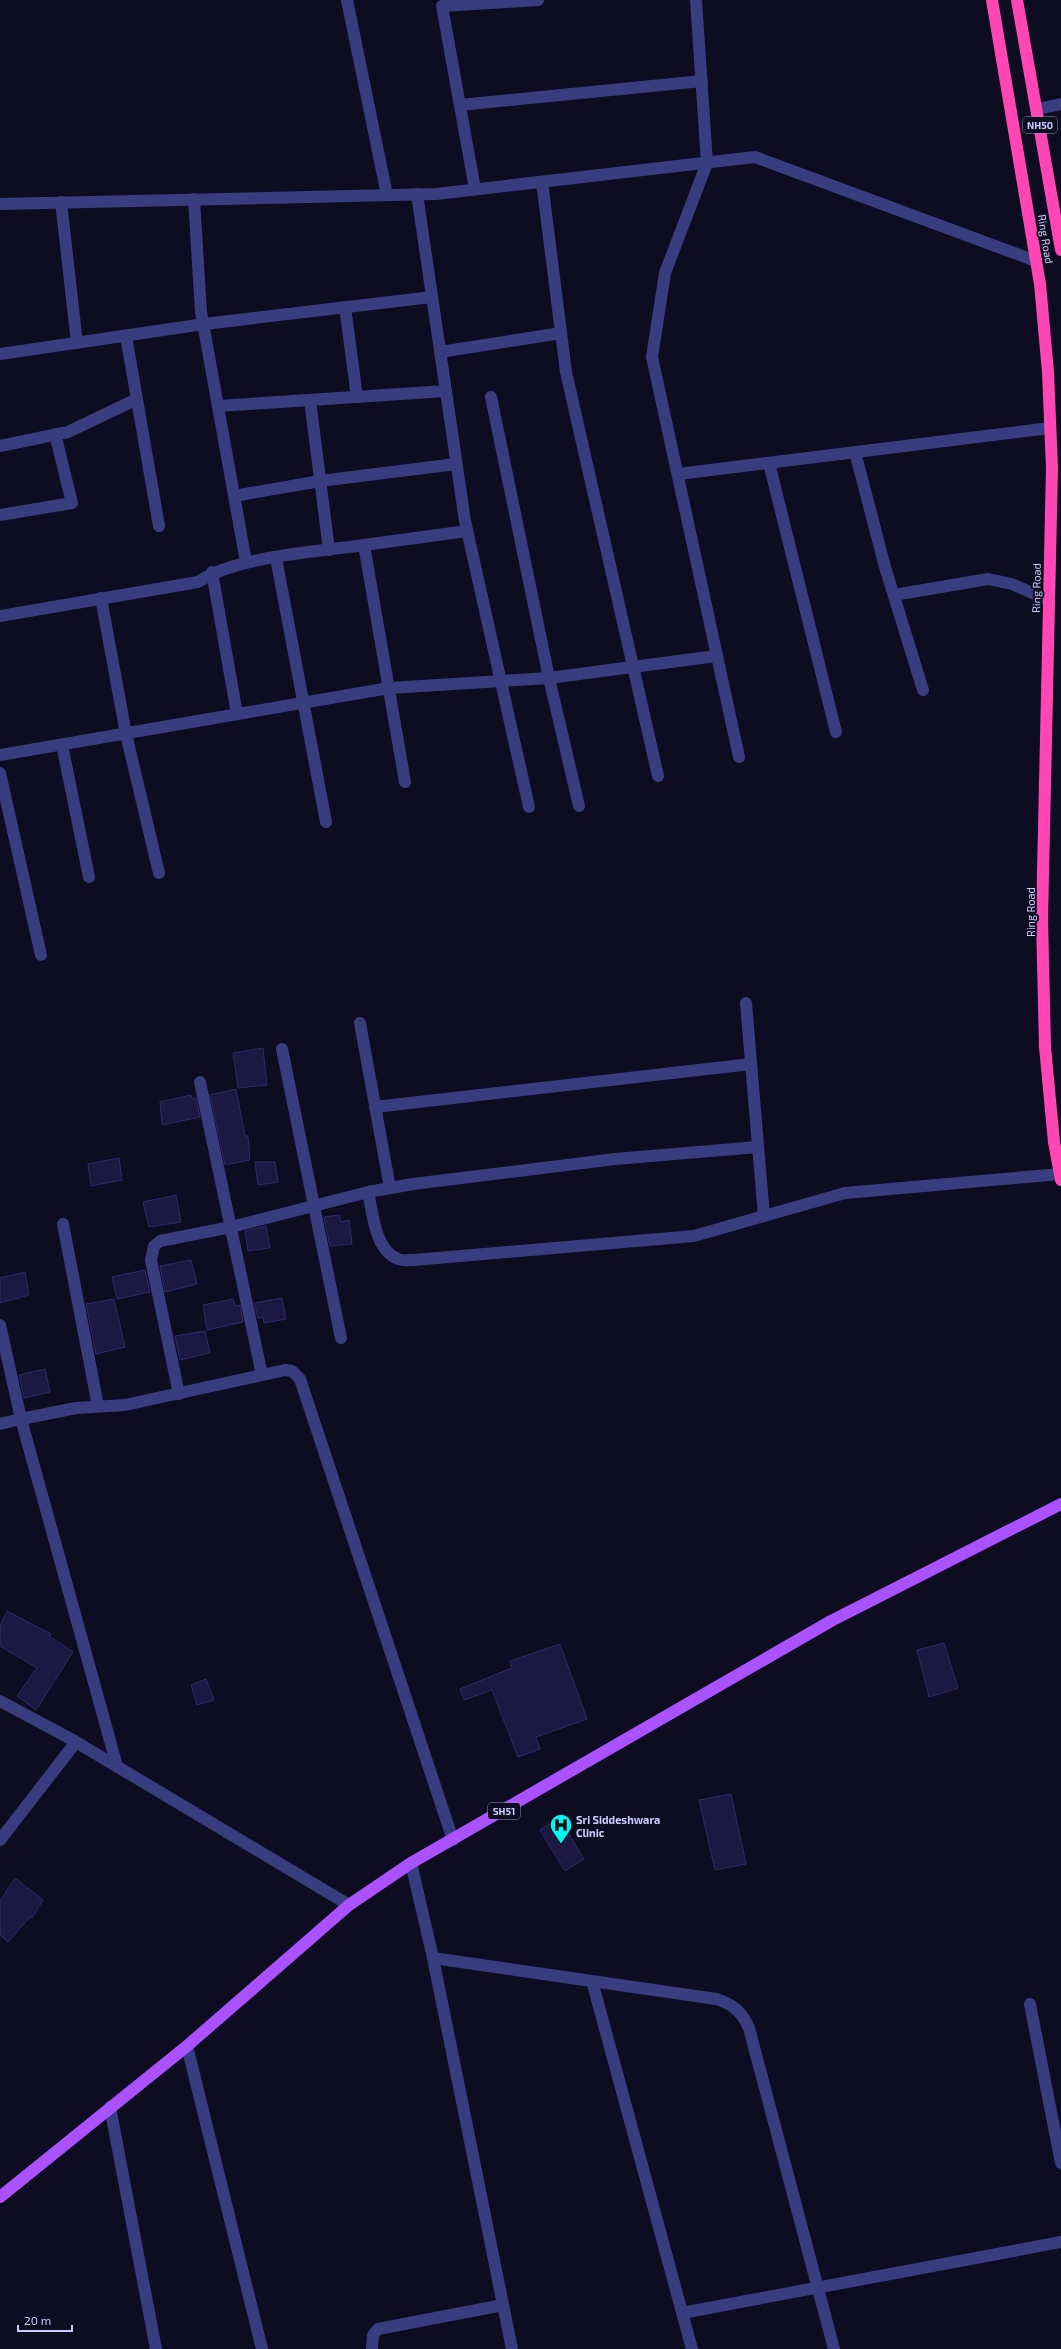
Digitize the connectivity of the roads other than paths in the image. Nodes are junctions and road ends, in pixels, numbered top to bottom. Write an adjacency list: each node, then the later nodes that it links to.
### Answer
1 (347, 0): 15 (street)
2 (538, 0): 6 (street)
3 (696, 0): 7 (street)
4 (992, 0): 20 (highway, Ring Road / NH50)
5 (1017, 0): 10 (highway, Ring Road / NH50)
6 (441, 3): 9 (street)
7 (702, 81): 9 (street); 11 (street)
8 (1061, 104): 10 (street)
9 (460, 105): 13 (street)
10 (1037, 109): 19 (highway, Ring Road / NH50)
11 (707, 163): 12 (street); 20 (street); 41 (street)
12 (542, 182): 13 (street); 24 (street)
13 (475, 189): 14 (street)
14 (417, 194): 15 (street); 21 (street)
15 (388, 195): 16 (street)
16 (194, 199): 17 (street); 23 (street)
17 (62, 202): 18 (street); 26 (street)
18 (0, 204)
19 (1061, 250)
20 (1036, 261): 35 (highway, Ring Road / NH50)
21 (432, 297): 22 (street); 27 (street)
22 (345, 307): 23 (street); 30 (street)
23 (204, 324): 25 (street); 34 (street)
24 (561, 333): 27 (street); 57 (street)
25 (126, 336): 26 (street); 32 (street)
26 (77, 343): 28 (street)
27 (440, 352): 29 (street)
28 (0, 354)
29 (446, 391): 30 (street); 40 (street)
30 (357, 397): 33 (street)
31 (491, 398): 58 (street)
32 (137, 399): 36 (street); 45 (street)
33 (310, 400): 34 (street); 42 (street)
34 (218, 406): 43 (street)
35 (1050, 428): 38 (street); 54 (highway, Ring Road / NH50)
36 (55, 434): 37 (street); 44 (street)
37 (0, 446)
38 (855, 452): 39 (street); 52 (street)
39 (768, 463): 41 (street); 64 (street)
40 (456, 464): 42 (street); 46 (street)
41 (678, 474): 56 (street)
42 (320, 481): 43 (street); 48 (street)
43 (234, 496): 50 (street)
44 (0, 515)
45 (159, 526)
46 (467, 531): 47 (street); 59 (street)
47 (364, 545): 48 (street); 60 (street)
48 (329, 550): 49 (street)
49 (276, 558): 50 (street); 62 (street)
50 (246, 562): 51 (street)
51 (212, 572): 53 (street); 63 (street)
52 (894, 595): 54 (street); 61 (street)
53 (101, 598): 55 (street); 65 (street)
54 (1048, 600): 85 (highway, Ring Road / NH50)
55 (0, 616)
56 (716, 656): 57 (street); 68 (street)
57 (633, 666): 58 (street); 70 (street)
58 (549, 678): 59 (street); 72 (street)
59 (500, 680): 60 (street); 73 (street)
60 (389, 688): 62 (street); 71 (street)
61 (923, 690)
62 (303, 703): 63 (street); 74 (street)
63 (237, 714): 65 (street)
64 (836, 732)
65 (126, 734): 66 (street); 75 (street)
66 (62, 745): 67 (street); 76 (street)
67 (0, 756)
68 (739, 757)
69 (0, 773): 77 (street)
70 (658, 776)
71 (405, 782)
72 (579, 806)
73 (528, 807)
74 (326, 822)
75 (159, 873)
76 (89, 877)
77 (41, 955)
78 (746, 1003): 81 (street)
79 (360, 1023): 83 (street)
80 (282, 1049): 88 (street)
81 (751, 1064): 83 (street); 84 (street)
82 (200, 1082): 91 (street)
83 (375, 1108): 86 (street)
84 (758, 1147): 86 (street); 89 (street)
85 (1060, 1177): 89 (street)
86 (390, 1188): 87 (street)
87 (368, 1192): 88 (street); 89 (street)
88 (313, 1206): 91 (street); 93 (street)
89 (764, 1216)
90 (63, 1224): 96 (street)
91 (231, 1228): 94 (street); 95 (street)
92 (0, 1325): 97 (street)
93 (342, 1338)
94 (262, 1375): 95 (street); 104 (street)
95 (179, 1394): 96 (street)
96 (98, 1406): 97 (street)
97 (21, 1419): 98 (street); 102 (street)
98 (0, 1424)
99 (1061, 1504): 104 (main road, SH51)
100 (0, 1702): 101 (street)
101 (76, 1742): 102 (street); 103 (street)
102 (117, 1766): 106 (street)
103 (0, 1840)
104 (453, 1840): 105 (main road, SH51)
105 (411, 1863): 106 (main road, SH51); 107 (street)
106 (349, 1905): 110 (main road, SH51)
107 (433, 1958): 108 (street); 116 (street)
108 (592, 1981): 115 (street); 117 (street)
109 (1030, 2004): 112 (street)
110 (187, 2046): 111 (main road, SH51); 119 (street)
111 (110, 2107): 113 (main road, SH51); 118 (street)
112 (1061, 2163)
113 (0, 2197)
114 (1061, 2242): 115 (street)
115 (817, 2288): 117 (street); 123 (street)
116 (503, 2305): 120 (street); 121 (street)
117 (682, 2313): 122 (street)
118 (156, 2349)
119 (262, 2349)
120 (372, 2349)
121 (512, 2349)
122 (692, 2349)
123 (834, 2349)

